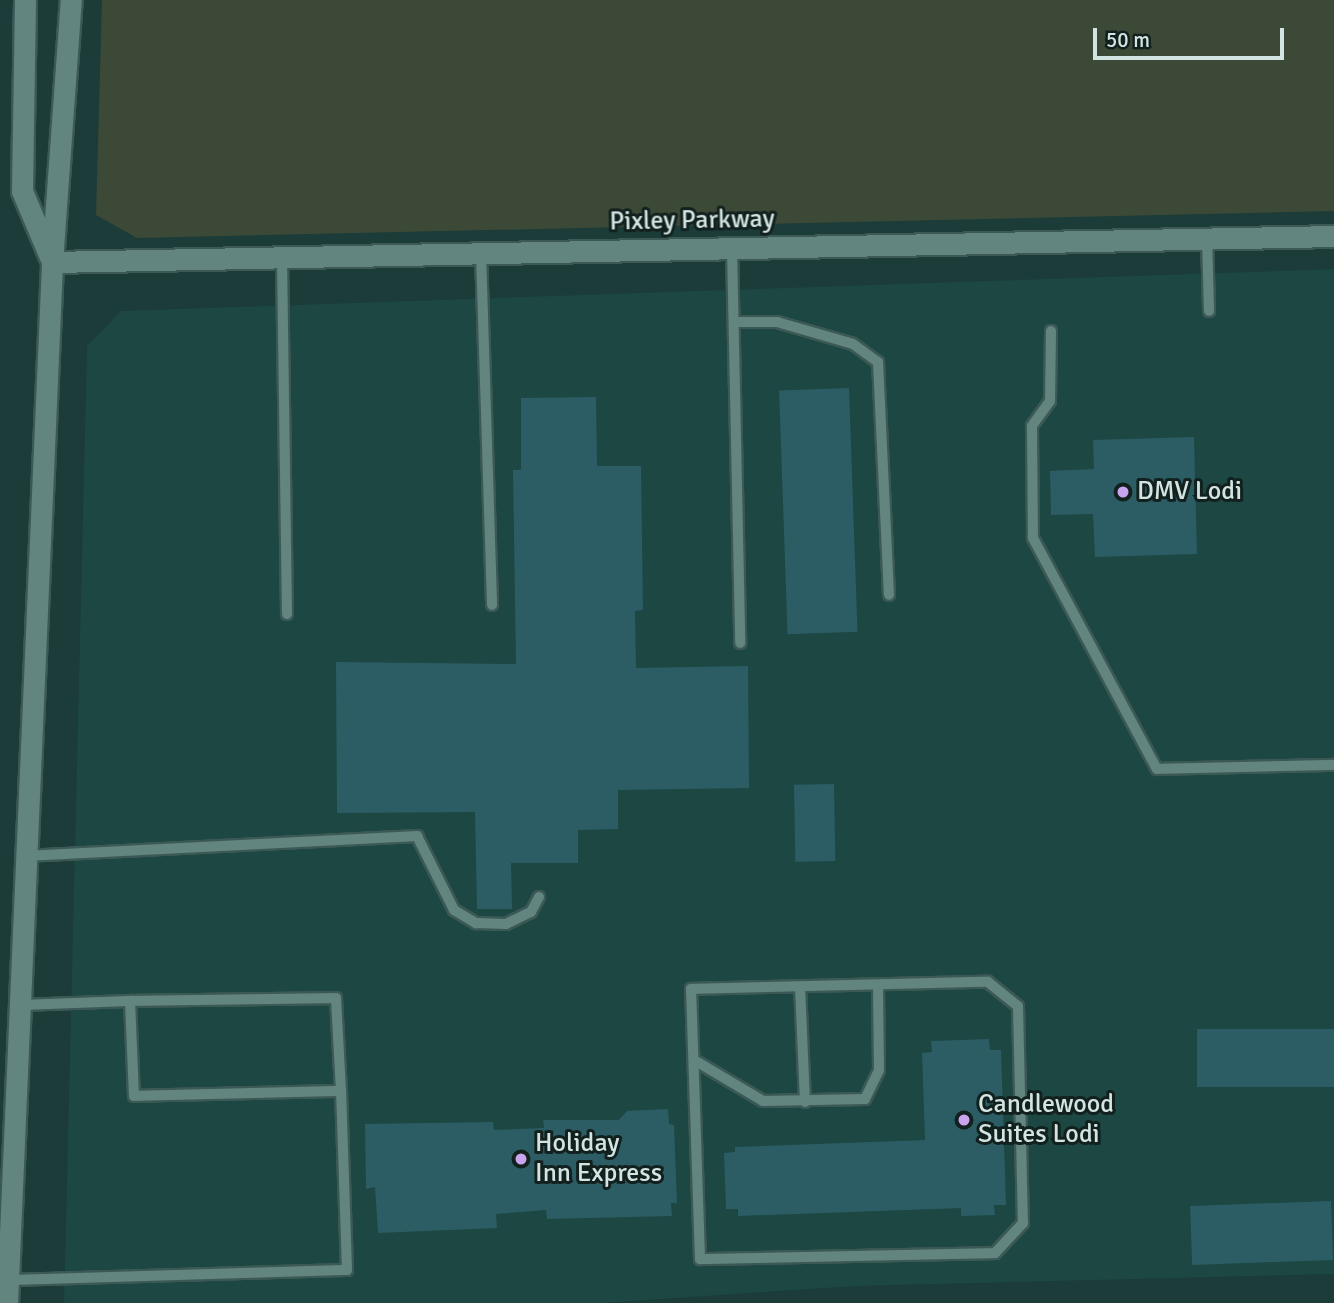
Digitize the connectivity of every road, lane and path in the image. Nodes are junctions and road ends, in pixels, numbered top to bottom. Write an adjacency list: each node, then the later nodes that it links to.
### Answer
1 (25, 0): 8 (street)
2 (71, 0): 8 (street)
3 (1334, 236): 4 (street, Pixley Parkway)
4 (1206, 239): 5 (street, Pixley Parkway); 9 (lane)
5 (732, 248): 6 (street, Pixley Parkway); 10 (lane)
6 (481, 253): 7 (street, Pixley Parkway); 13 (lane)
7 (282, 257): 8 (street, Pixley Parkway); 14 (lane)
8 (52, 262): 17 (street)
9 (1209, 311)
10 (734, 322): 12 (lane); 15 (lane)
11 (1051, 331): 16 (lane)
12 (889, 595)
13 (492, 605)
14 (287, 614)
15 (740, 643)
16 (1334, 765)
17 (25, 856): 18 (lane); 22 (street)
18 (539, 897)
19 (878, 985): 20 (lane); 23 (lane); 25 (lane)
20 (800, 987): 23 (lane); 25 (lane)
21 (130, 1001): 22 (lane); 24 (lane); 24 (lane)
22 (20, 1004): 26 (street)
23 (694, 1060): 25 (lane)
24 (341, 1091): 27 (lane)
25 (805, 1102)
26 (6, 1187): 27 (street)
27 (8, 1280): 28 (street)
28 (6, 1303)

